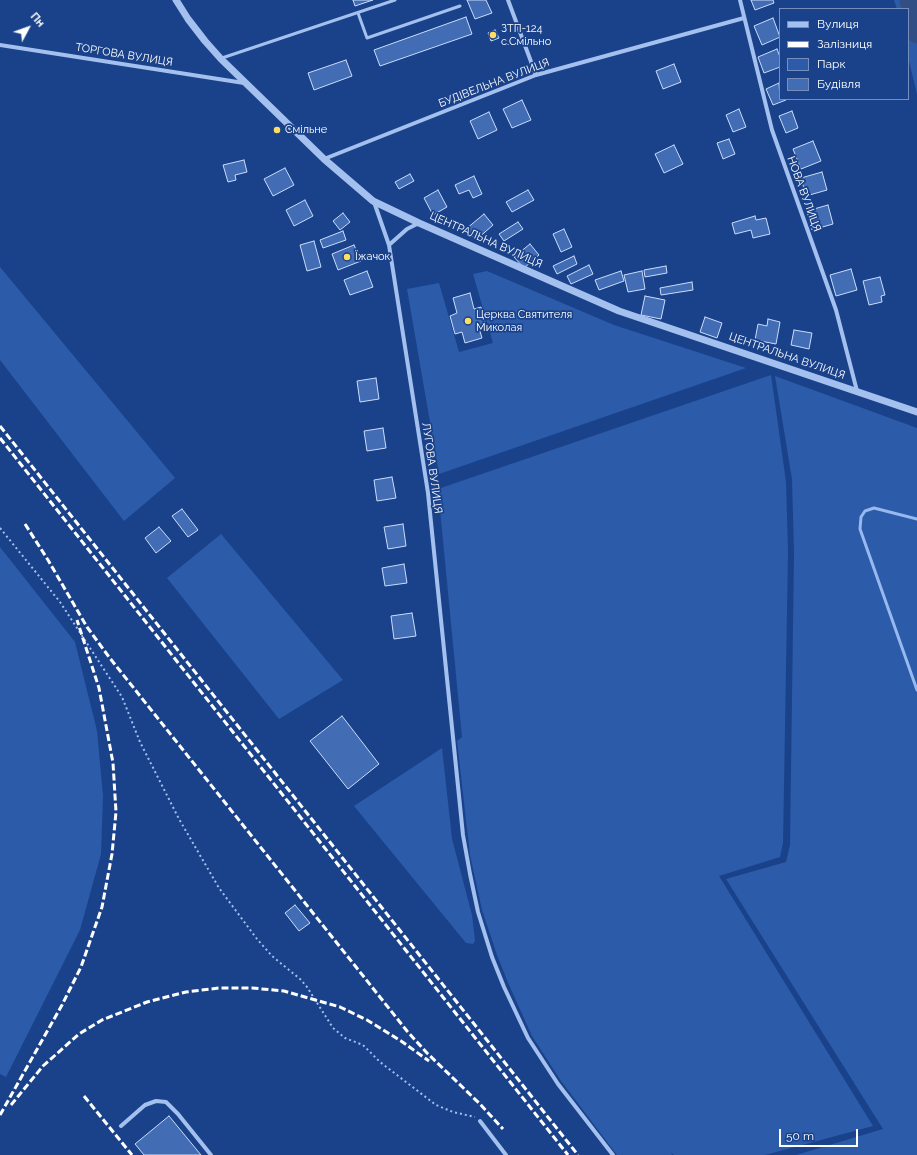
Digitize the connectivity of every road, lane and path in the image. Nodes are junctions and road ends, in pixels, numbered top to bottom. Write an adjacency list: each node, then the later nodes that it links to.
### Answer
1 (176, 0): 9 (street, ЦЕНТРАЛЬНА ВУЛИЦЯ)
2 (395, 0): 6 (lane)
3 (508, 0): 10 (street)
4 (740, 0): 7 (street, НОВА ВУЛИЦЯ)
5 (460, 6): 6 (lane)
6 (358, 13): 9 (lane)
7 (744, 18): 10 (street, БУДІВЕЛЬНА ВУЛИЦЯ); 16 (street, НОВА ВУЛИЦЯ)
8 (0, 45): 11 (street, ТОРГОВА ВУЛИЦЯ)
9 (221, 59): 11 (street, ЦЕНТРАЛЬНА ВУЛИЦЯ)
10 (536, 74): 12 (street, БУДІВЕЛЬНА ВУЛИЦЯ)
11 (245, 83): 12 (street, ЦЕНТРАЛЬНА ВУЛИЦЯ)
12 (324, 159): 13 (street, ЦЕНТРАЛЬНА ВУЛИЦЯ)
13 (373, 201): 14 (street, ЦЕНТРАЛЬНА ВУЛИЦЯ); 15 (street, ЛУГОВА ВУЛИЦЯ)
14 (419, 222): 15 (street); 16 (street, ЦЕНТРАЛЬНА ВУЛИЦЯ)
15 (389, 245): 23 (street, ЛУГОВА ВУЛИЦЯ)
16 (857, 392): 17 (street, ЦЕНТРАЛЬНА ВУЛИЦЯ)
17 (917, 412)
18 (0, 528): 19 (path)
19 (480, 1121): 22 (street)
20 (121, 1126): 21 (street)
21 (211, 1155)
22 (506, 1155)
23 (613, 1155)

